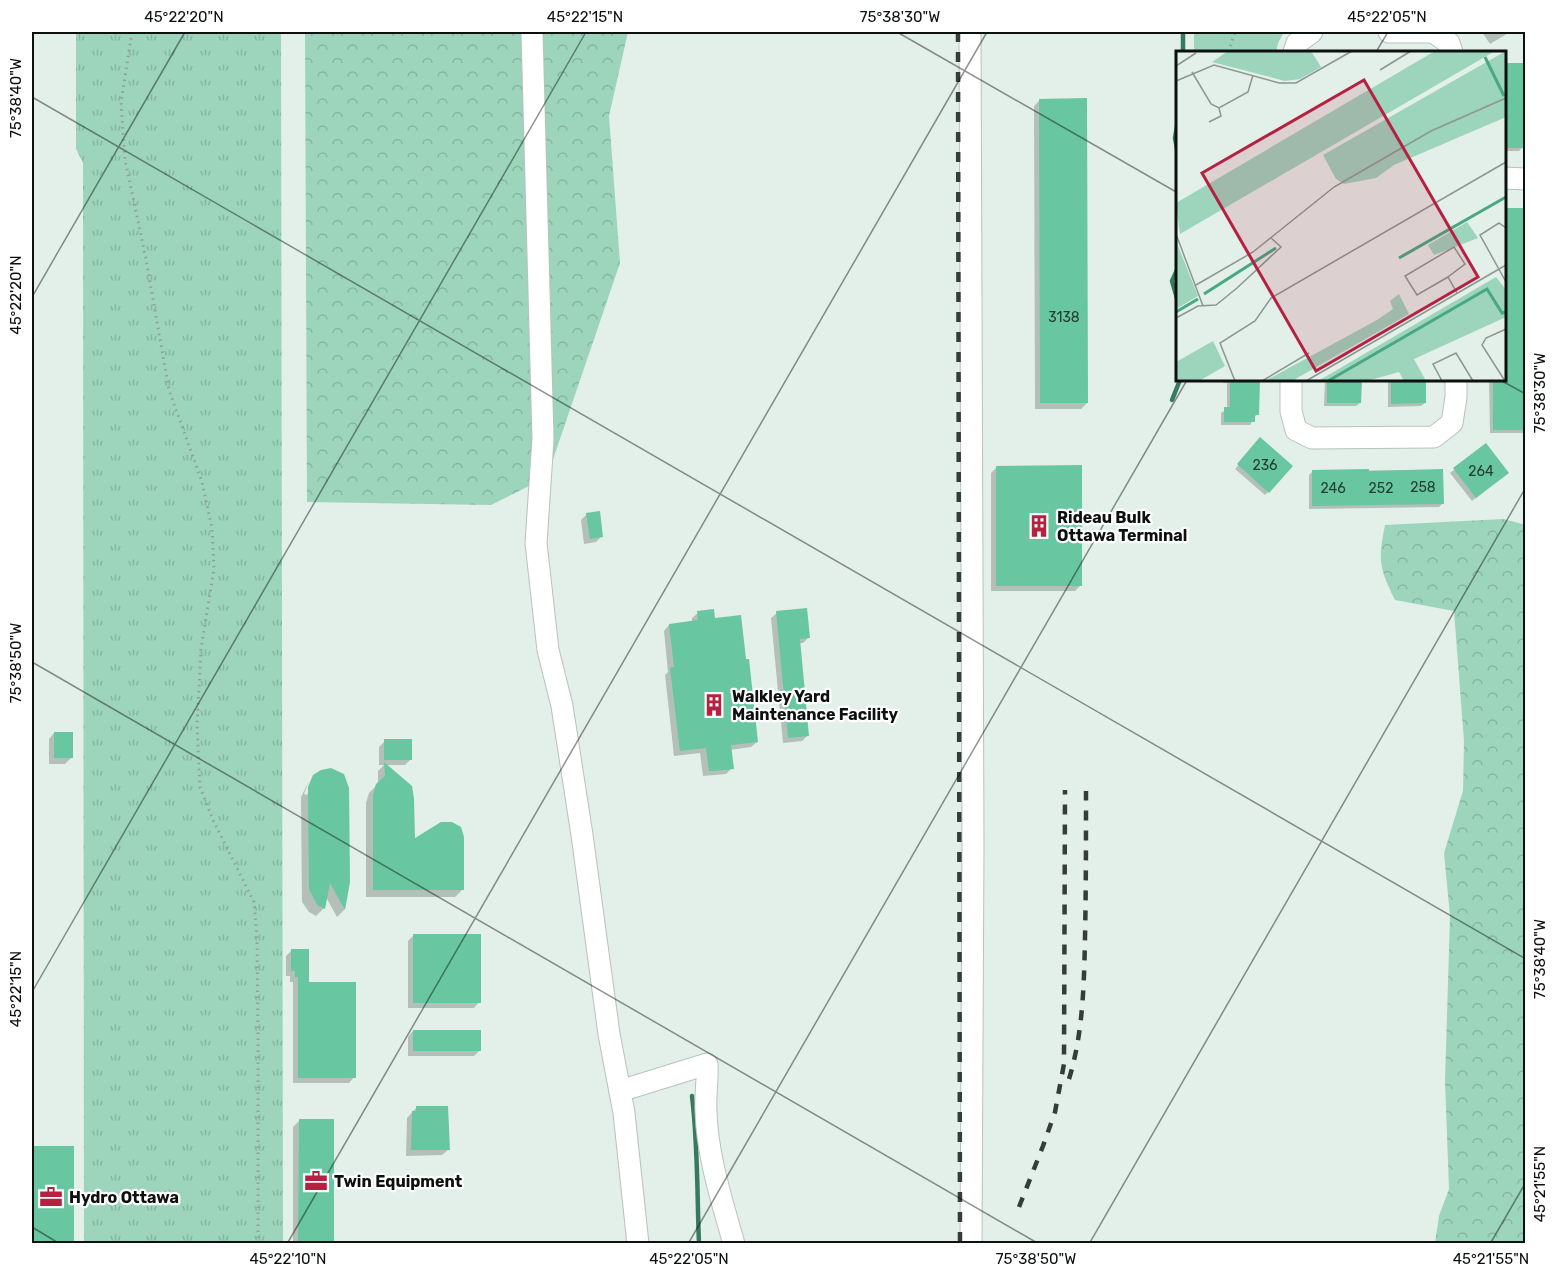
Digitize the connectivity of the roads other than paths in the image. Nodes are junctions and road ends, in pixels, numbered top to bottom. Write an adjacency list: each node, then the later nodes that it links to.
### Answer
1 (532, 32): 11 (street)
2 (970, 32): 14 (street)
3 (1312, 32): 5 (street)
4 (1389, 32): 6 (street)
5 (1294, 51)
6 (1452, 51)
7 (1506, 178): 8 (street)
8 (1526, 179)
9 (1291, 381): 10 (street)
10 (1456, 381)
11 (620, 1091): 12 (street); 13 (street)
12 (638, 1244)
13 (734, 1244)
14 (971, 1244)

